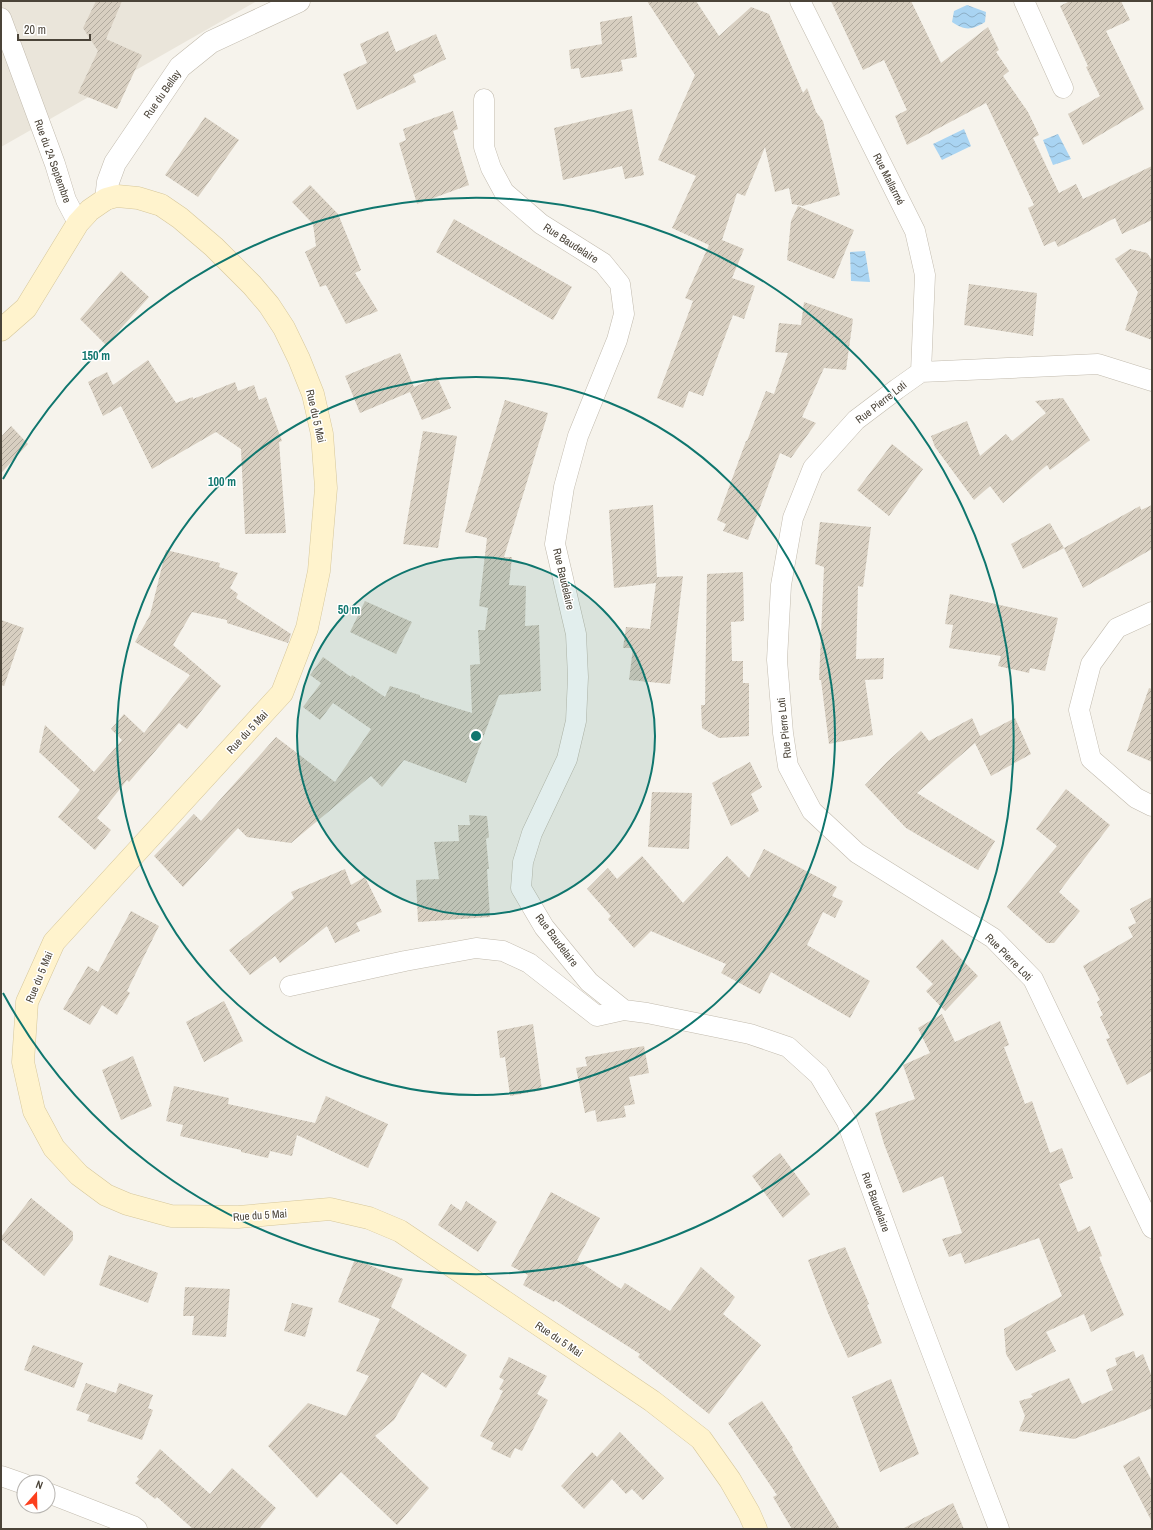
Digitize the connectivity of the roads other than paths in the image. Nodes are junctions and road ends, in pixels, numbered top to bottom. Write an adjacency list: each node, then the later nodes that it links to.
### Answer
1 (300, 1): 7 (street, Rue du Bellay)
2 (800, 1): 10 (street, Rue Mallarmé)
3 (1024, 1): 5 (street)
4 (1, 18): 8 (street, Rue du 24 Septembre)
5 (1063, 88)
6 (484, 99): 15 (street, Rue Baudelaire)
7 (106, 199): 8 (main road, Rue du 5 Mai); 21 (main road, Rue du 5 Mai)
8 (78, 223): 9 (main road)
9 (1, 330)
10 (921, 372): 11 (street); 16 (street, Rue Pierre Loti)
11 (1152, 382)
12 (1152, 612): 13 (street)
13 (1152, 806)
14 (290, 986): 15 (street, Rue Baudelaire)
15 (624, 1010): 22 (street, Rue Baudelaire)
16 (1152, 1228)
17 (1, 1476): 18 (street)
18 (16, 1481)
19 (56, 1496): 20 (street)
20 (137, 1529)
21 (756, 1529)
22 (999, 1529)

